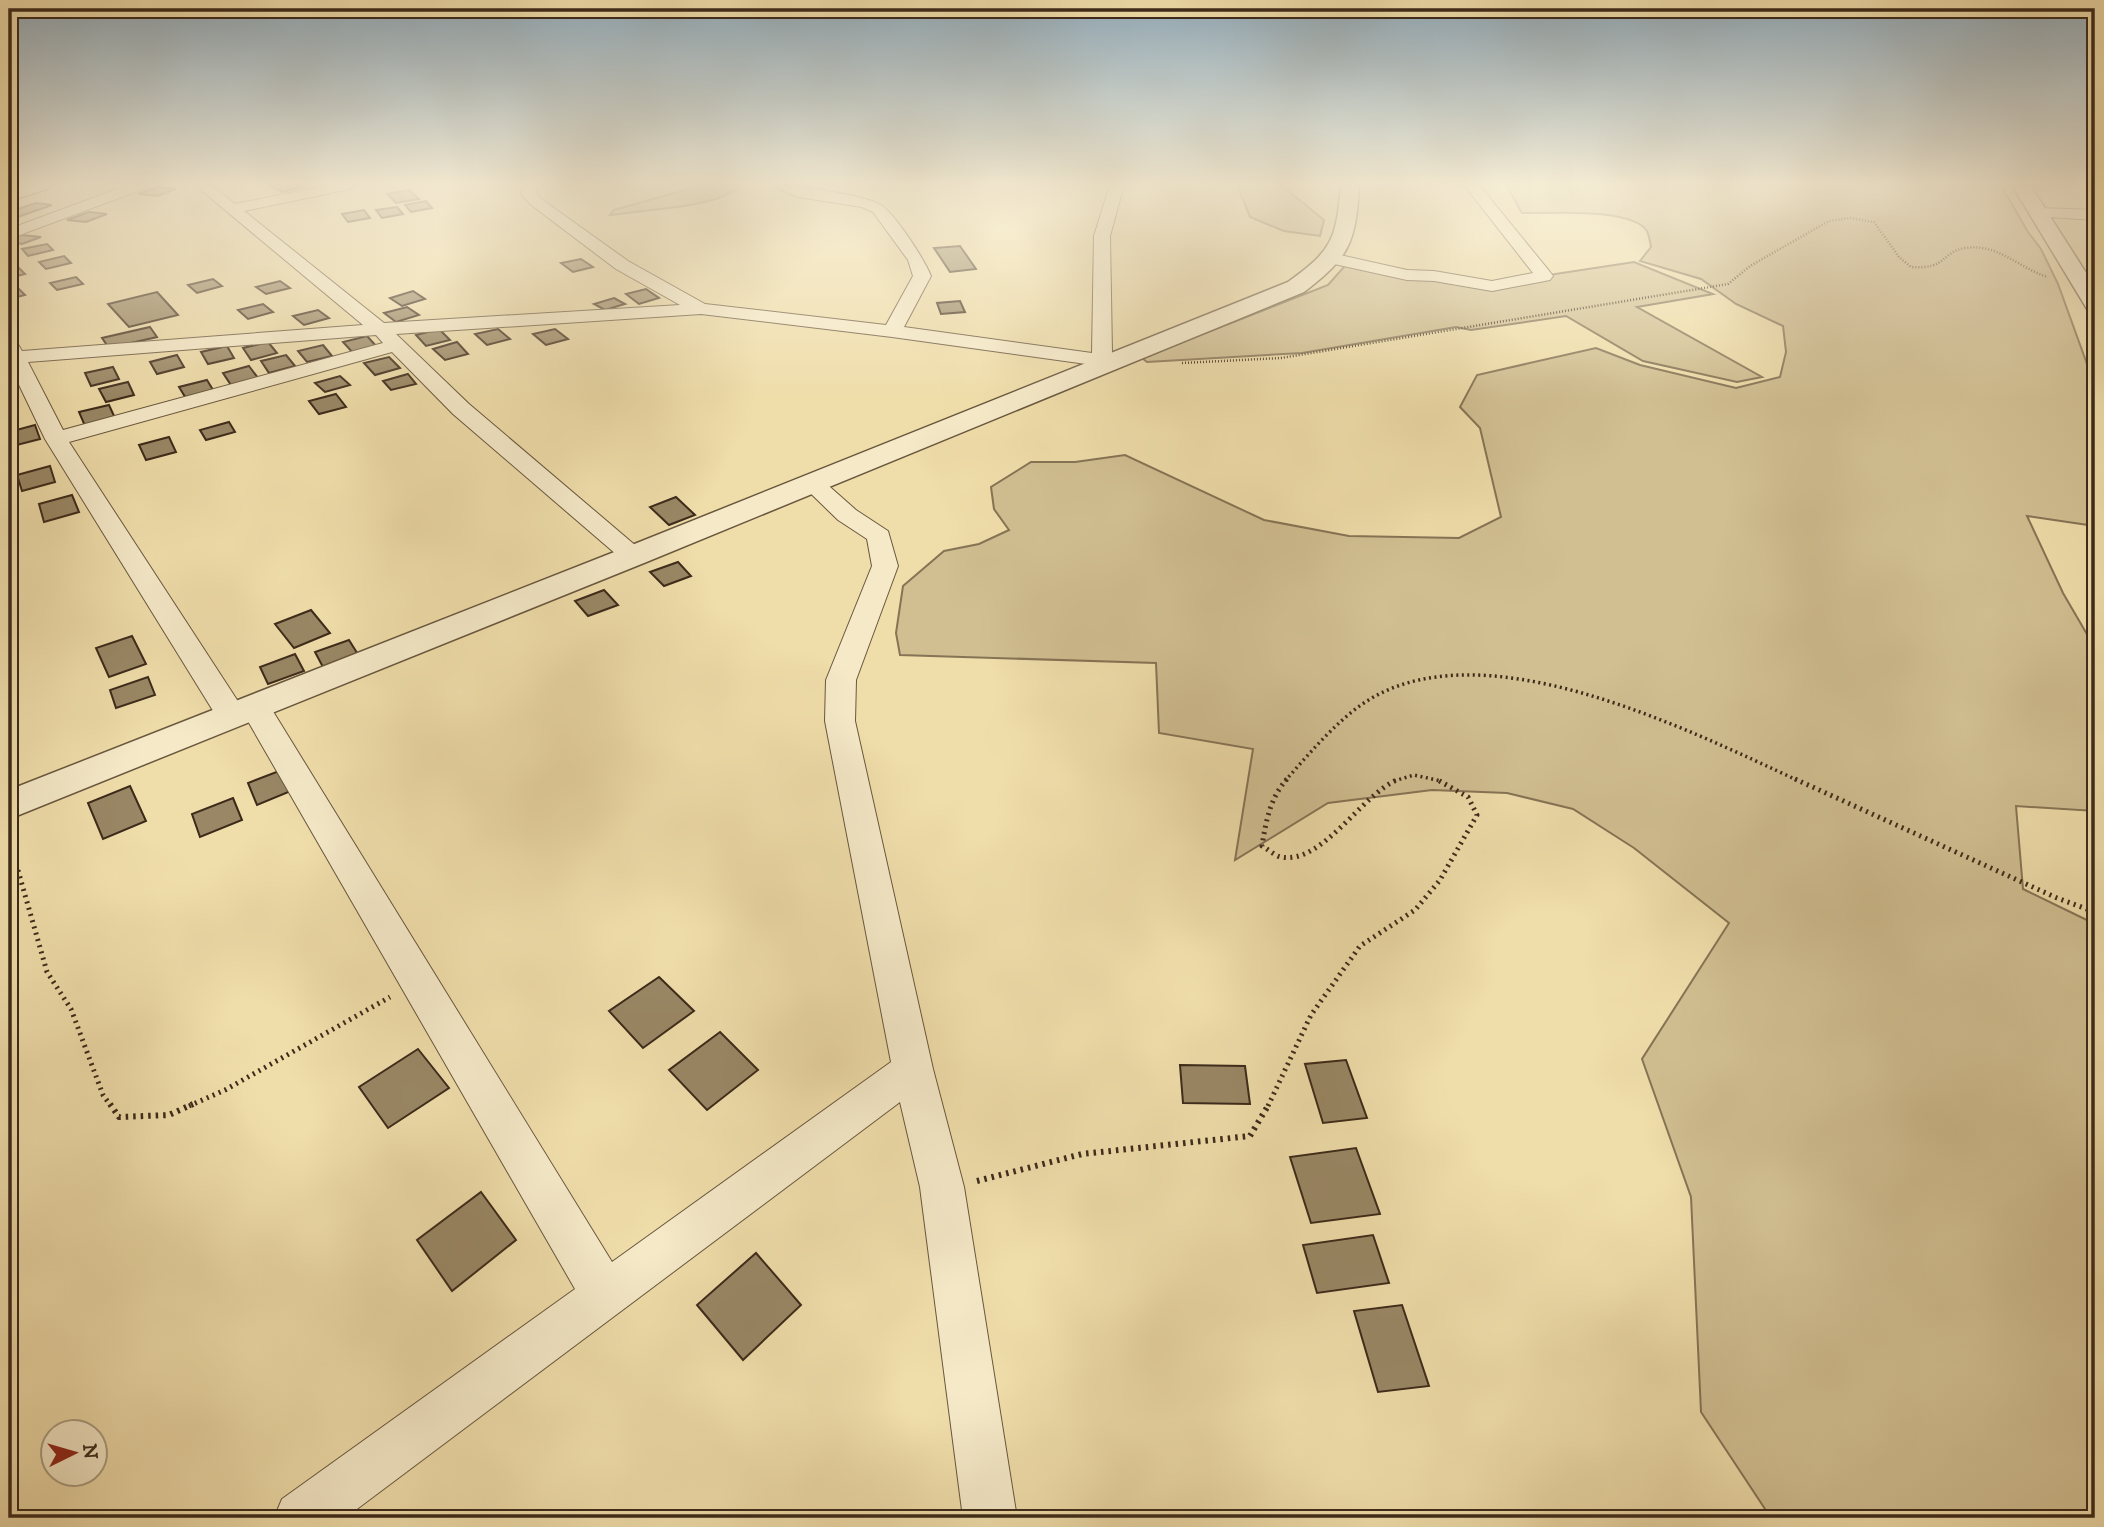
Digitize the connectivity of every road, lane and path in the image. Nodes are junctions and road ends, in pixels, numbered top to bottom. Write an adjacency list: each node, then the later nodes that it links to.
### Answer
1 (290, 256): 15 (street)
2 (610, 256): 14 (street)
3 (913, 256): 16 (street)
4 (1102, 256): 19 (street)
5 (1528, 256): 11 (street)
6 (1767, 256): 20 (path)
7 (1901, 256): 8 (path)
8 (1949, 256)
9 (2007, 256): 12 (path)
10 (2066, 256): 12 (street)
11 (1331, 258): 19 (street)
12 (2083, 283): 13 (street)
13 (2095, 304)
14 (701, 309): 15 (street); 16 (street)
15 (381, 330): 17 (street); 18 (street)
16 (892, 331): 19 (street)
17 (397, 345): 21 (street); 23 (street)
18 (11, 353): 21 (street)
19 (1115, 362): 22 (street)
20 (1180, 363)
21 (56, 439): 24 (street)
22 (813, 484): 23 (street); 29 (street)
23 (633, 556): 24 (street)
24 (243, 711): 25 (street); 28 (street)
25 (9, 804)
26 (9, 839): 28 (path)
27 (2095, 912): 30 (path)
28 (418, 981): 31 (street)
29 (913, 1069): 30 (street); 31 (street)
30 (942, 1187): 33 (street)
31 (605, 1295): 32 (street)
32 (301, 1518)
33 (990, 1518)

